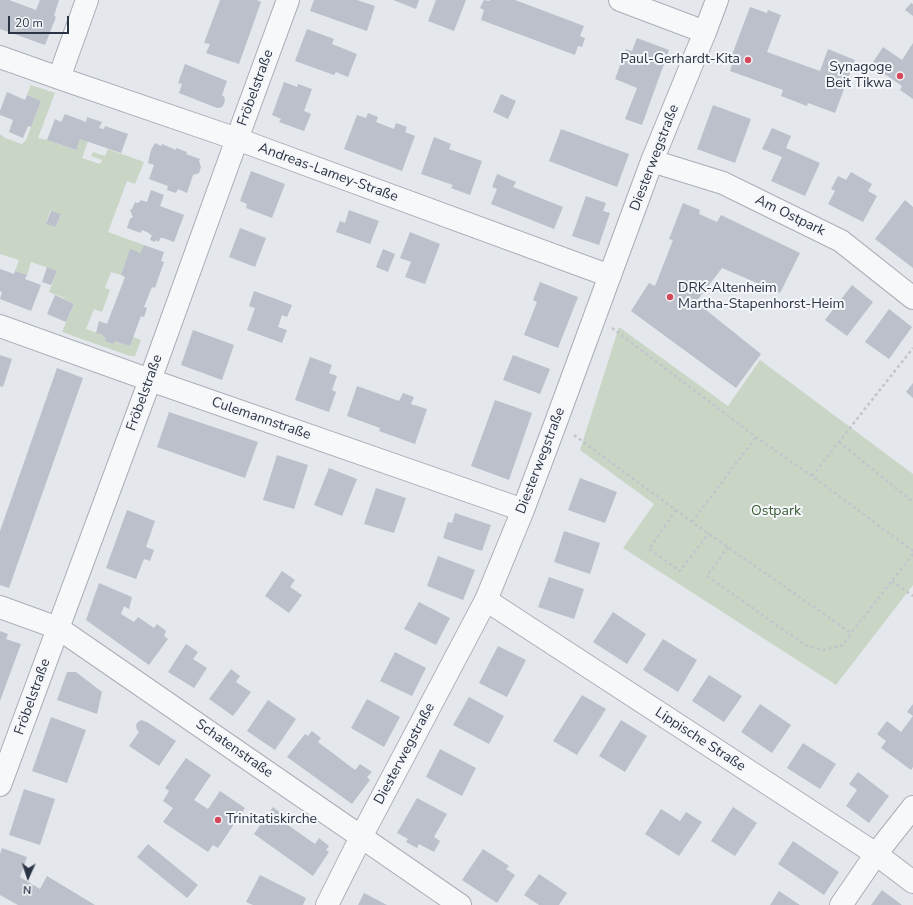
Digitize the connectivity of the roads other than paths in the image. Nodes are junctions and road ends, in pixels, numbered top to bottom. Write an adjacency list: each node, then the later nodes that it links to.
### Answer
1 (87, 0): 7 (street)
2 (288, 0): 8 (street, Fröbelstraße)
3 (620, 0): 5 (street)
4 (717, 0): 5 (street, Diesterwegstraße)
5 (705, 32): 9 (street, Diesterwegstraße)
6 (0, 57): 7 (street, Andreas-Lamey-Straße)
7 (59, 78): 8 (street, Andreas-Lamey-Straße)
8 (237, 139): 10 (street, Andreas-Lamey-Straße); 13 (street, Fröbelstraße)
9 (652, 161): 10 (street, Diesterwegstraße); 11 (street, Am Ostpark)
10 (610, 276): 14 (street, Diesterwegstraße)
11 (913, 298)
12 (0, 326): 13 (street, Culemannstraße)
13 (150, 380): 14 (street, Culemannstraße); 17 (street, Fröbelstraße)
14 (523, 510): 15 (street, Diesterwegstraße)
15 (486, 600): 20 (street, Diesterwegstraße); 21 (street, Lippische Straße)
16 (0, 606): 17 (street, Schatenstraße)
17 (58, 628): 18 (street, Fröbelstraße); 20 (street, Schatenstraße)
18 (0, 785)
19 (913, 807): 21 (street)
20 (361, 837): 23 (street, Diesterwegstraße); 24 (street, Schatenstraße)
21 (876, 854): 22 (street, Lippische Straße); 25 (street)
22 (913, 882)
23 (327, 905)
24 (460, 905)
25 (840, 905)

